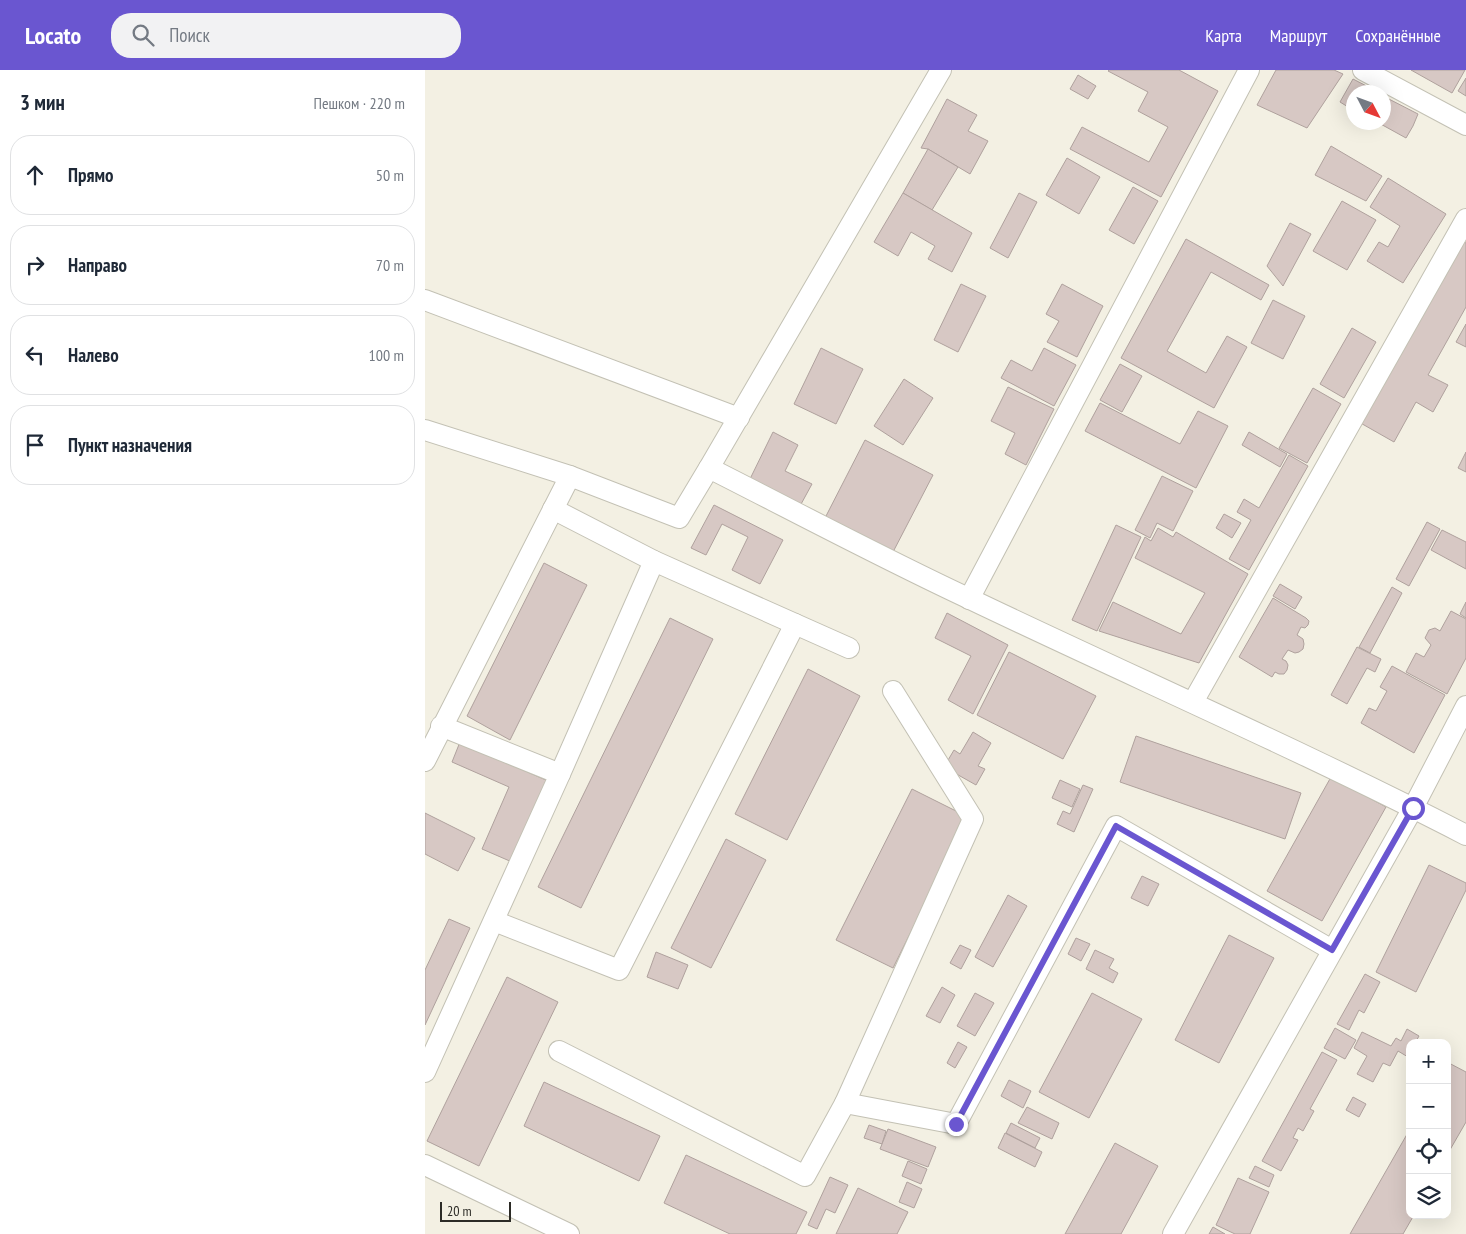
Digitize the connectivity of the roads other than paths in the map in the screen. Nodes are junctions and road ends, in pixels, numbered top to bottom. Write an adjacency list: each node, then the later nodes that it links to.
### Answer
1 (941, 70): 7 (street)
2 (1249, 70): 13 (street)
3 (1363, 70): 4 (street)
4 (1466, 125)
5 (1466, 219): 17 (street)
6 (425, 300): 7 (street)
7 (739, 418): 9 (street)
8 (425, 430): 10 (street)
9 (709, 468): 10 (street); 13 (street)
10 (570, 476): 11 (street)
11 (553, 509): 12 (street); 19 (street)
12 (653, 561): 14 (street); 21 (street)
13 (969, 599): 17 (street)
14 (795, 624): 15 (street); 24 (street)
15 (849, 648)
16 (893, 691): 28 (street)
17 (1193, 702): 22 (street)
18 (1466, 706): 22 (street)
19 (441, 726): 20 (street); 21 (street)
20 (425, 760)
21 (560, 774): 24 (street)
22 (1413, 808): 23 (street); 25 (street)
23 (1466, 835)
24 (494, 921): 27 (street)
25 (1332, 950): 28 (street); 31 (street)
26 (559, 1051): 28 (street)
27 (425, 1072)
28 (845, 1103)
29 (425, 1165): 30 (street)
30 (569, 1234)
31 (1173, 1234)

